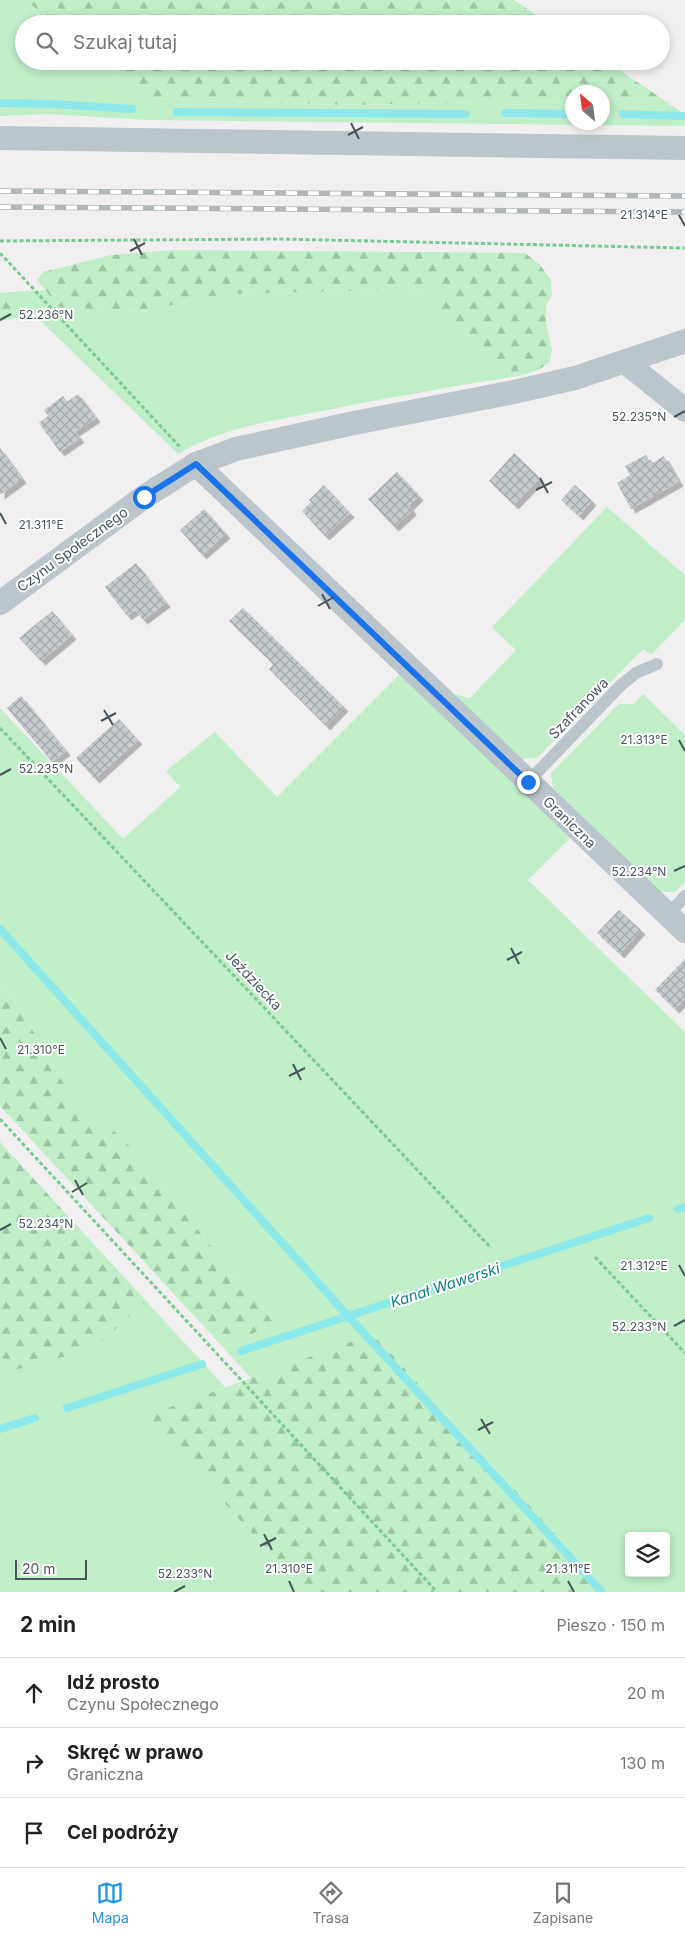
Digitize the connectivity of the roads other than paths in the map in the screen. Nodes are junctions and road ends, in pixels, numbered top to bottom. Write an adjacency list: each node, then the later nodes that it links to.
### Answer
1 (0, 138): 2 (street)
2 (685, 148)
3 (685, 342): 4 (street, Czynu Społecznego)
4 (625, 362): 5 (street); 6 (street, Czynu Społecznego)
5 (685, 410)
6 (196, 464): 7 (street, Czynu Społecznego); 9 (street, Graniczna)
7 (0, 603)
8 (657, 664): 9 (lane, Szafranowa)
9 (528, 782): 11 (street, Graniczna)
10 (685, 896): 11 (lane)
11 (668, 915): 12 (street, Graniczna)
12 (685, 931)

